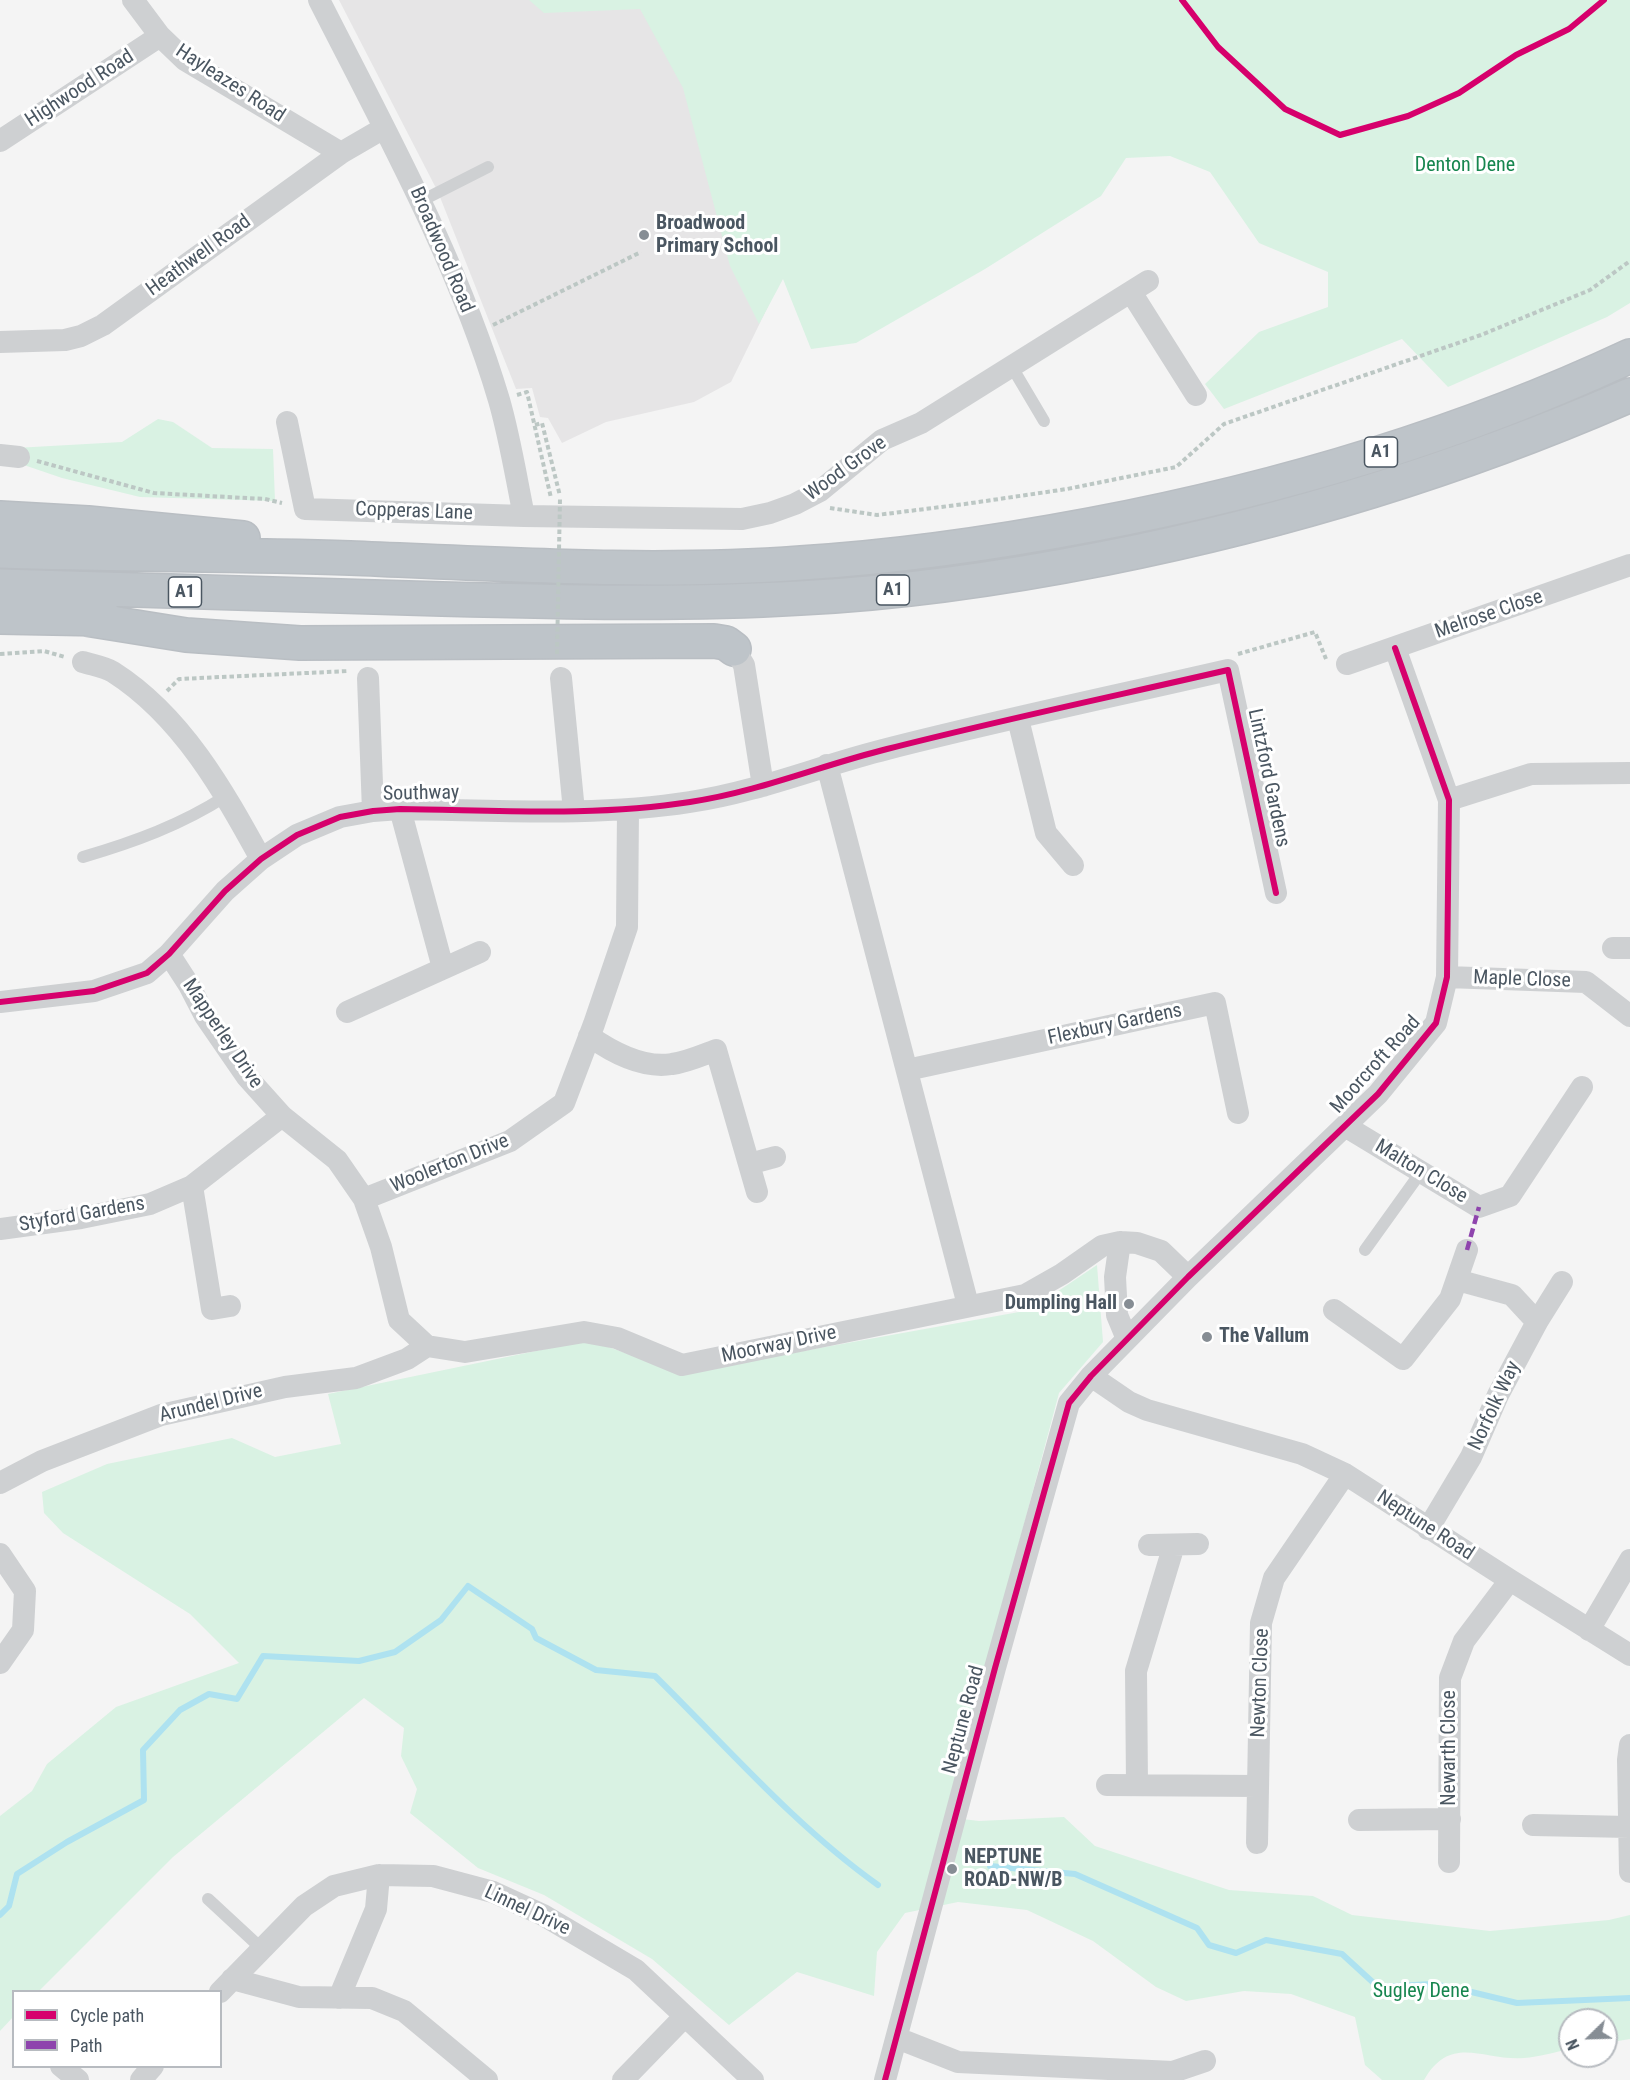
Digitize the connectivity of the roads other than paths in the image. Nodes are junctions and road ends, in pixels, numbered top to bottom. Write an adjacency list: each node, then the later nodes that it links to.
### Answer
1 (133, 0): 3 (street, Hayleazes Road)
2 (319, 0): 4 (street, Broadwood Road)
3 (160, 36): 5 (street, Highwood Road); 6 (street, Hayleazes Road)
4 (384, 128): 6 (street, Heathwell Road); 8 (street, Broadwood Road)
5 (0, 141)
6 (341, 153): 9 (street, Heathwell Road)
7 (488, 167): 8 (lane)
8 (421, 201): 20 (street, Broadwood Road)
9 (0, 342)
10 (1630, 344): 13 (highway, A1)
11 (1630, 356): 13 (highway, A1)
12 (1012, 367): 14 (street, Wood Grove); 17 (lane); 20 (street, Wood Grove)
13 (1584, 378): 23 (highway, A1)
14 (1196, 395)
15 (1630, 395): 19 (highway, A1)
16 (1630, 416): 19 (highway, A1)
17 (1044, 421)
18 (287, 422): 20 (street, Copperas Lane)
19 (1404, 482): 26 (highway, A1)
20 (524, 516)
21 (0, 518): 23 (highway)
22 (0, 551): 23 (highway, A1)
23 (326, 558)
24 (1630, 566): 29 (street, Melrose Close)
25 (0, 586): 26 (highway, A1)
26 (371, 598): 28 (highway)
27 (0, 617): 28 (highway)
28 (86, 619): 30 (highway)
29 (1395, 648): 32 (street, Melrose Close); 41 (street, Moorcroft Road)
30 (734, 649): 39 (street)
31 (83, 662): 40 (street)
32 (1347, 664)
33 (1228, 670): 36 (street, Southway); 49 (street, Lintzford Gardens)
34 (368, 678): 44 (street)
35 (561, 678): 45 (street)
36 (1018, 719): 37 (street, Southway); 48 (street)
37 (827, 765): 39 (street, Southway); 58 (street)
38 (1630, 773): 41 (street)
39 (763, 786): 43 (street, Southway)
40 (226, 796): 46 (lane); 47 (street)
41 (1449, 800): 53 (street, Moorcroft Road)
42 (400, 809): 44 (street, Southway); 45 (street, Southway); 52 (street)
43 (628, 810): 45 (street, Southway); 57 (street, Woolerton Drive)
44 (373, 811): 47 (street, Southway)
45 (574, 811)
46 (83, 857)
47 (261, 859): 51 (street, Southway)
48 (1073, 865)
49 (1276, 893)
50 (480, 952): 52 (street)
51 (169, 954): 54 (street, Southway); 61 (street, Mapperley Drive)
52 (443, 969): 56 (street)
53 (1447, 977): 55 (street, Maple Close); 62 (street, Moorcroft Road)
54 (0, 1002)
55 (1628, 1010)
56 (347, 1012)
57 (589, 1036): 64 (street); 68 (street, Woolerton Drive)
58 (907, 1070): 60 (street, Flexbury Gardens); 76 (street)
59 (1582, 1087): 65 (street, Malton Close)
60 (1238, 1113)
61 (282, 1116): 66 (street, Styford Gardens); 68 (street, Mapperley Drive)
62 (1345, 1126): 65 (street, Malton Close); 73 (street, Moorcroft Road)
63 (775, 1157): 64 (street)
64 (749, 1164): 67 (street)
65 (1421, 1172): 71 (lane)
66 (192, 1186): 69 (street, Styford Gardens); 77 (street)
67 (757, 1192)
68 (364, 1199): 81 (street, Mapperley Drive)
69 (0, 1229)
70 (1120, 1242): 73 (street); 76 (street, Moorway Drive); 80 (street)
71 (1365, 1250)
72 (1467, 1250): 74 (street)
73 (1188, 1277): 80 (street, Moorcroft Road)
74 (1457, 1280): 78 (street); 79 (street)
75 (1562, 1282): 79 (street, Norfolk Way)
76 (968, 1305): 81 (street, Moorway Drive)
77 (230, 1306)
78 (1334, 1311)
79 (1537, 1322): 85 (street, Norfolk Way)
80 (1127, 1339): 82 (street, Moorcroft Road)
81 (428, 1346): 84 (street, Arundel Drive)
82 (1091, 1376): 83 (street, Neptune Road); 112 (street, Neptune Road)
83 (1345, 1474): 85 (street, Neptune Road); 98 (street, Newton Close)
84 (0, 1482)
85 (1428, 1528): 91 (street, Neptune Road)
86 (1198, 1544): 88 (street)
87 (1149, 1545): 88 (street)
88 (1174, 1545): 97 (street)
89 (0, 1554): 94 (street)
90 (1630, 1560): 92 (street)
91 (1509, 1580): 92 (street, Neptune Road); 99 (street, Newarth Close)
92 (1589, 1630): 93 (street, Neptune Road)
93 (1630, 1654)
94 (0, 1663)
95 (1630, 1745): 102 (street)
96 (1107, 1785): 97 (street)
97 (1137, 1785): 98 (street)
98 (1258, 1785): 103 (street, Newton Close)
99 (1450, 1819): 100 (street); 104 (street, Newarth Close)
100 (1359, 1820)
101 (1533, 1825): 102 (street)
102 (1629, 1827): 105 (street)
103 (1257, 1843)
104 (1449, 1862)
105 (1630, 1872)
106 (379, 1875): 108 (street, Linnel Drive); 110 (street); 111 (street, Linnel Drive)
107 (208, 1899): 108 (lane)
108 (262, 1949): 109 (street, Linnel Drive)
109 (226, 1986): 110 (street)
110 (339, 1998): 118 (street)
111 (685, 2016): 119 (street); 120 (street, Linnel Drive)
112 (897, 2038): 113 (street); 121 (street, Neptune Road)
113 (1205, 2061)
114 (62, 2068): 116 (street)
115 (152, 2068): 117 (street)
116 (78, 2080)
117 (141, 2080)
118 (487, 2080)
119 (623, 2080)
120 (753, 2080)
121 (885, 2080)

